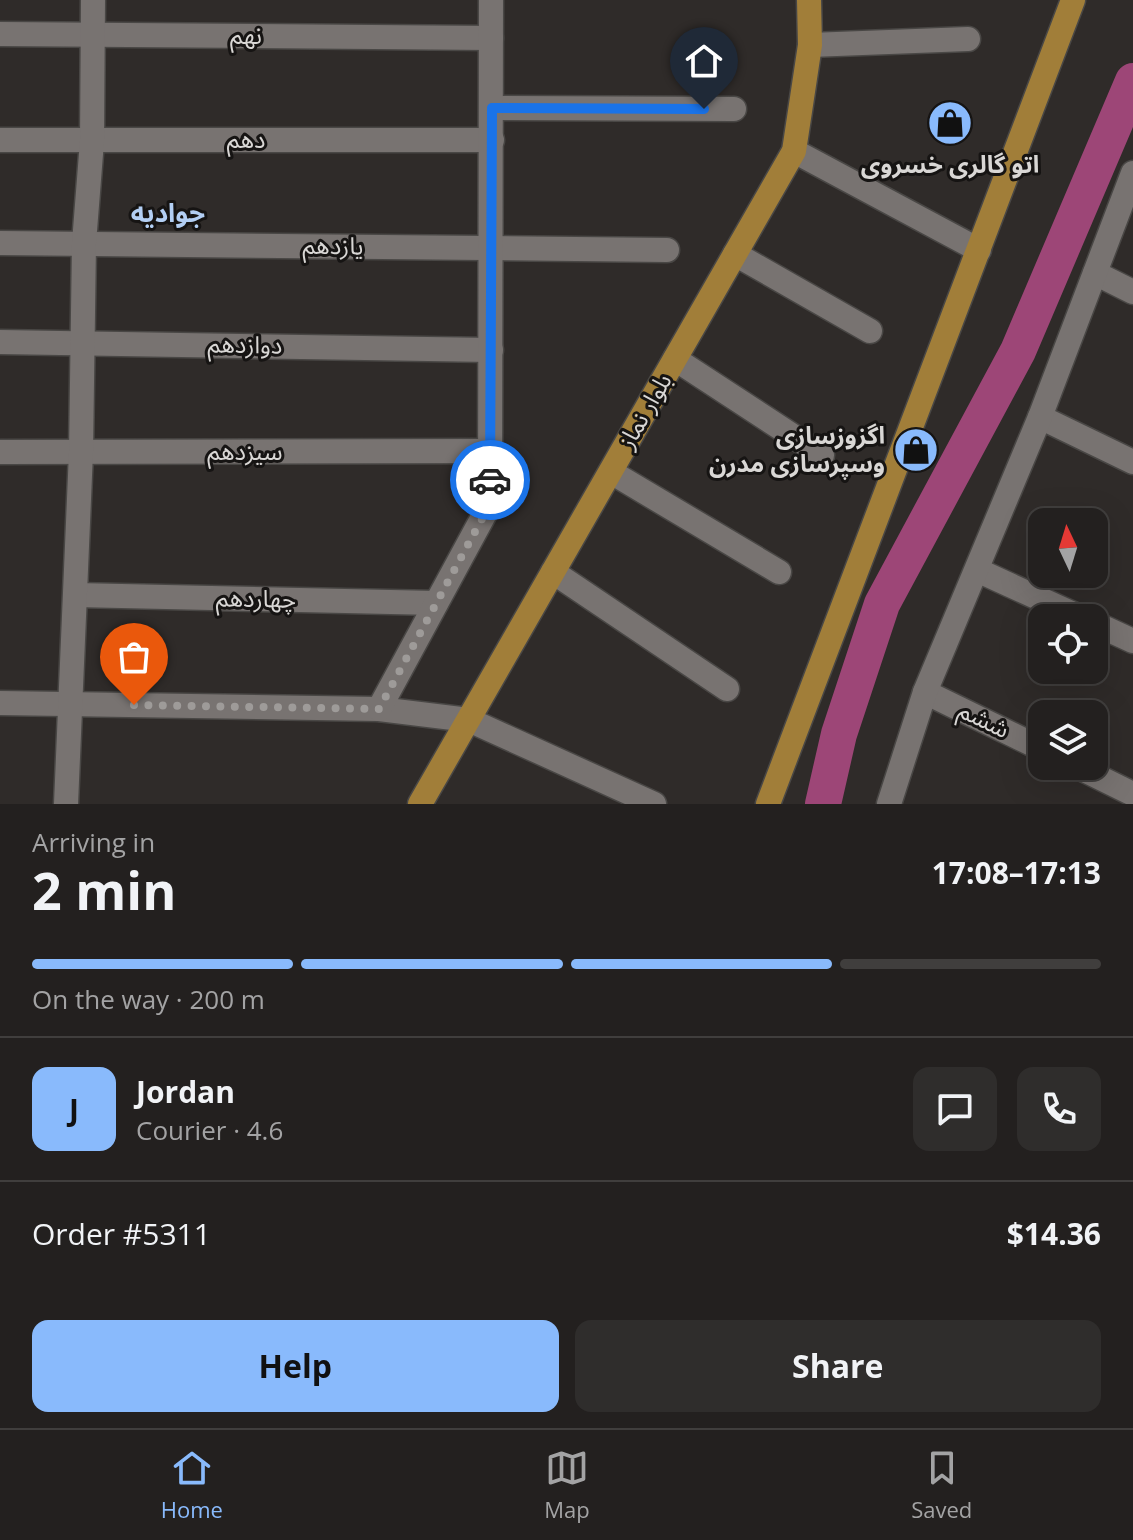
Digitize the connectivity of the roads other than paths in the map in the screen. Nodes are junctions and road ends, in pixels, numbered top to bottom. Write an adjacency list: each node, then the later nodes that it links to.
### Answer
1 (93, 0): 6 (street)
2 (491, 0): 7 (street)
3 (809, 0): 9 (main road, بلوار نماز)
4 (1073, 0): 21 (main road)
5 (0, 34): 6 (street, نهم)
6 (93, 35): 7 (street, نهم); 14 (street)
7 (491, 38): 10 (street)
8 (968, 39): 9 (street)
9 (810, 45): 15 (main road, بلوار نماز)
10 (492, 108): 11 (street); 13 (street)
11 (734, 109)
12 (0, 140): 14 (street, دهم)
13 (492, 140): 14 (street, دهم); 19 (street)
14 (92, 141): 18 (street)
15 (794, 151): 21 (street); 22 (main road, بلوار نماز)
16 (1133, 173): 23 (street)
17 (0, 243): 18 (street, یازدهم)
18 (84, 243): 19 (street, یازدهم); 27 (street)
19 (492, 248): 20 (street, یازدهم); 28 (street)
20 (667, 250)
21 (979, 250): 57 (main road)
22 (735, 254): 25 (street); 29 (main road, بلوار نماز)
23 (1095, 273): 24 (street); 30 (street)
24 (1133, 292)
25 (870, 331)
26 (0, 342): 27 (street, دوازدهم)
27 (82, 342): 28 (street, دوازدهم); 33 (street)
28 (491, 350): 31 (street)
29 (675, 359): 34 (street); 36 (main road, بلوار نماز)
30 (1040, 417): 35 (street); 37 (street)
31 (490, 451): 33 (street, سیزدهم); 41 (street)
32 (0, 452): 33 (street, سیزدهم)
33 (81, 452): 40 (street)
34 (822, 455)
35 (1133, 462)
36 (611, 472): 38 (main road, بلوار نماز); 39 (street)
37 (977, 570): 42 (street); 46 (street)
38 (553, 572): 45 (street); 50 (main road, بلوار نماز)
39 (779, 572)
40 (76, 595): 41 (street, چهاردهم); 48 (street)
41 (436, 603): 49 (street)
42 (1051, 604)
43 (1108, 629): 44 (street)
44 (1133, 641)
45 (727, 689)
46 (925, 692): 51 (street, ششم); 58 (street)
47 (0, 703): 48 (street)
48 (72, 704): 49 (street); 55 (street)
49 (379, 709): 50 (street)
50 (469, 720): 54 (main road, بلوار نماز); 56 (street)
51 (1028, 742)
52 (1104, 780): 53 (street)
53 (1133, 794)
54 (422, 803)
55 (66, 804)
56 (654, 804)
57 (768, 804)
58 (889, 804)

